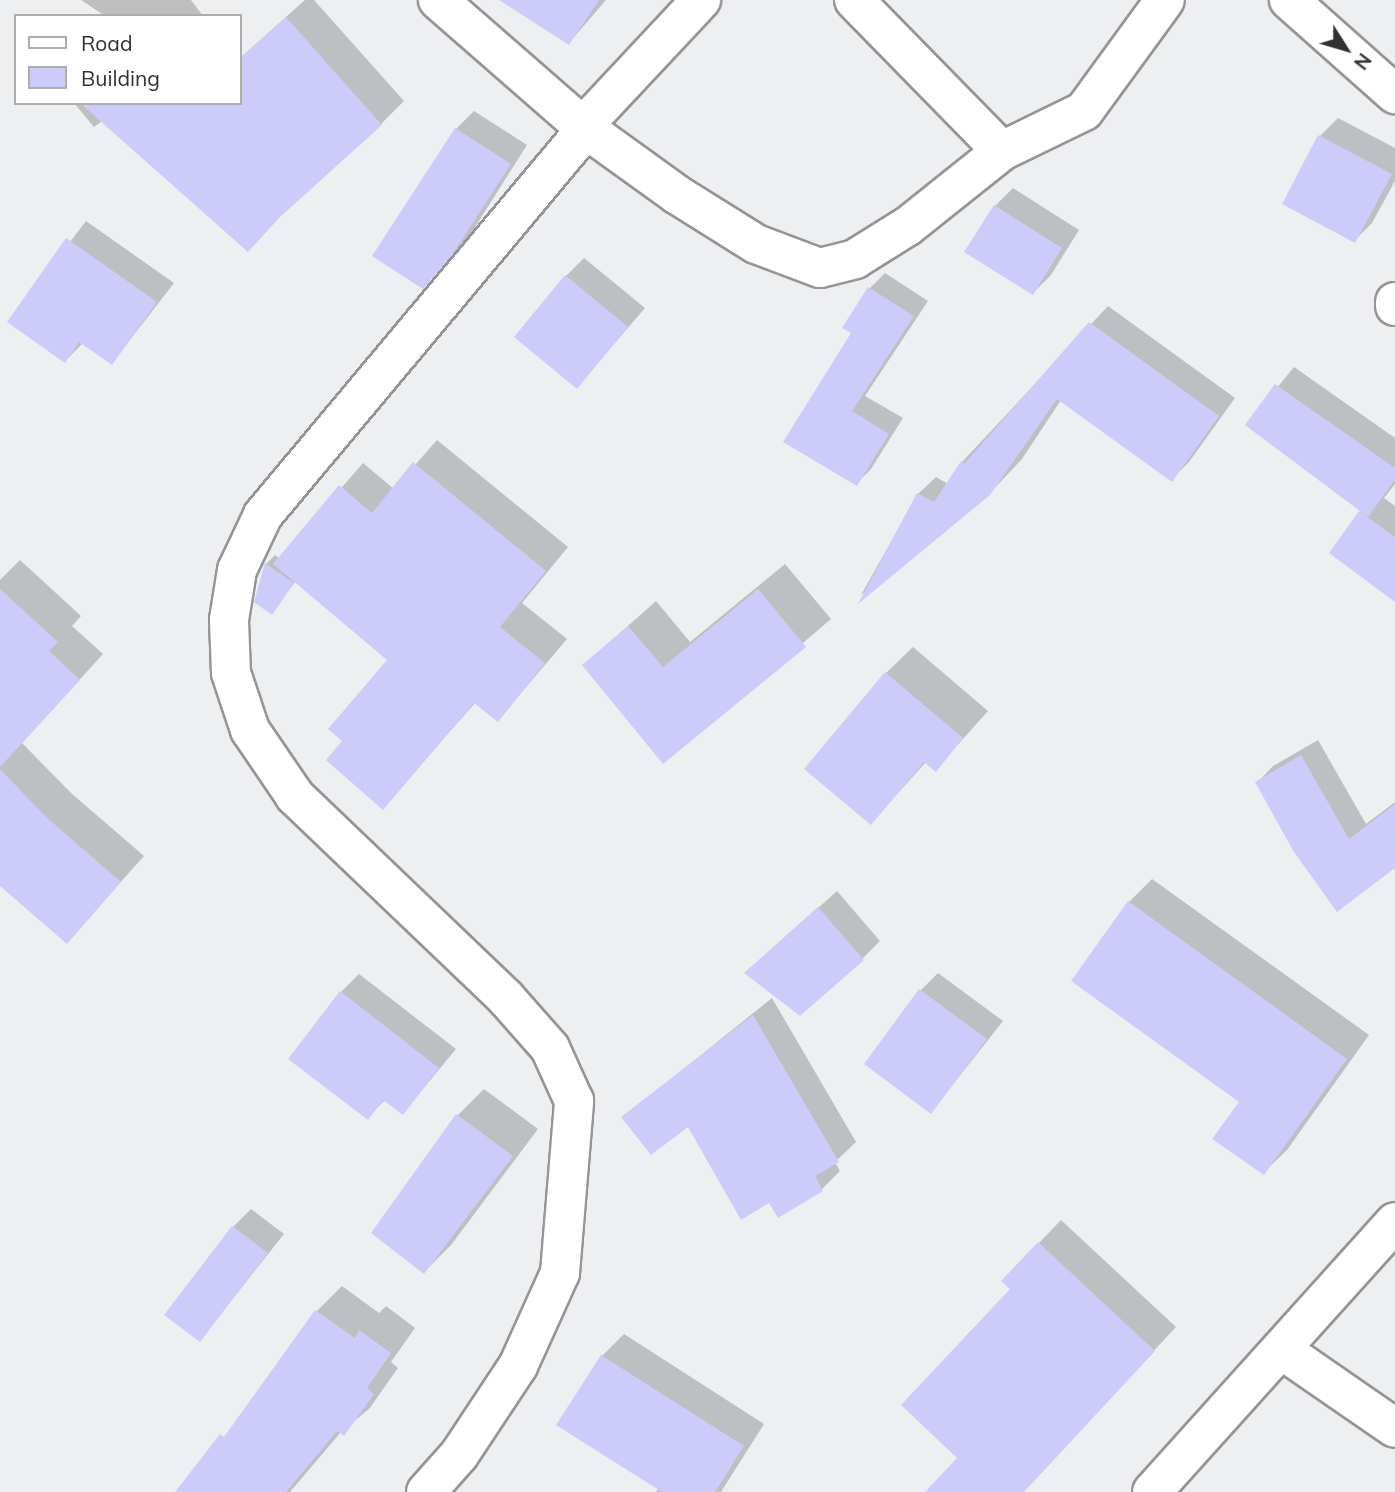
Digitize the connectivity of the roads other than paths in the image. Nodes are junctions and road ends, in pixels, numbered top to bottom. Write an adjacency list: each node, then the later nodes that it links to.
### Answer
1 (438, 0): 7 (street)
2 (701, 0): 7 (street)
3 (854, 0): 8 (street)
4 (1165, 0): 8 (street)
5 (1289, 0): 6 (street)
6 (1395, 94)
7 (585, 126): 8 (street); 12 (street)
8 (1002, 150)
9 (1395, 1222): 10 (street)
10 (1282, 1350): 11 (street); 13 (street)
11 (1395, 1428)
12 (426, 1492)
13 (1152, 1492)

